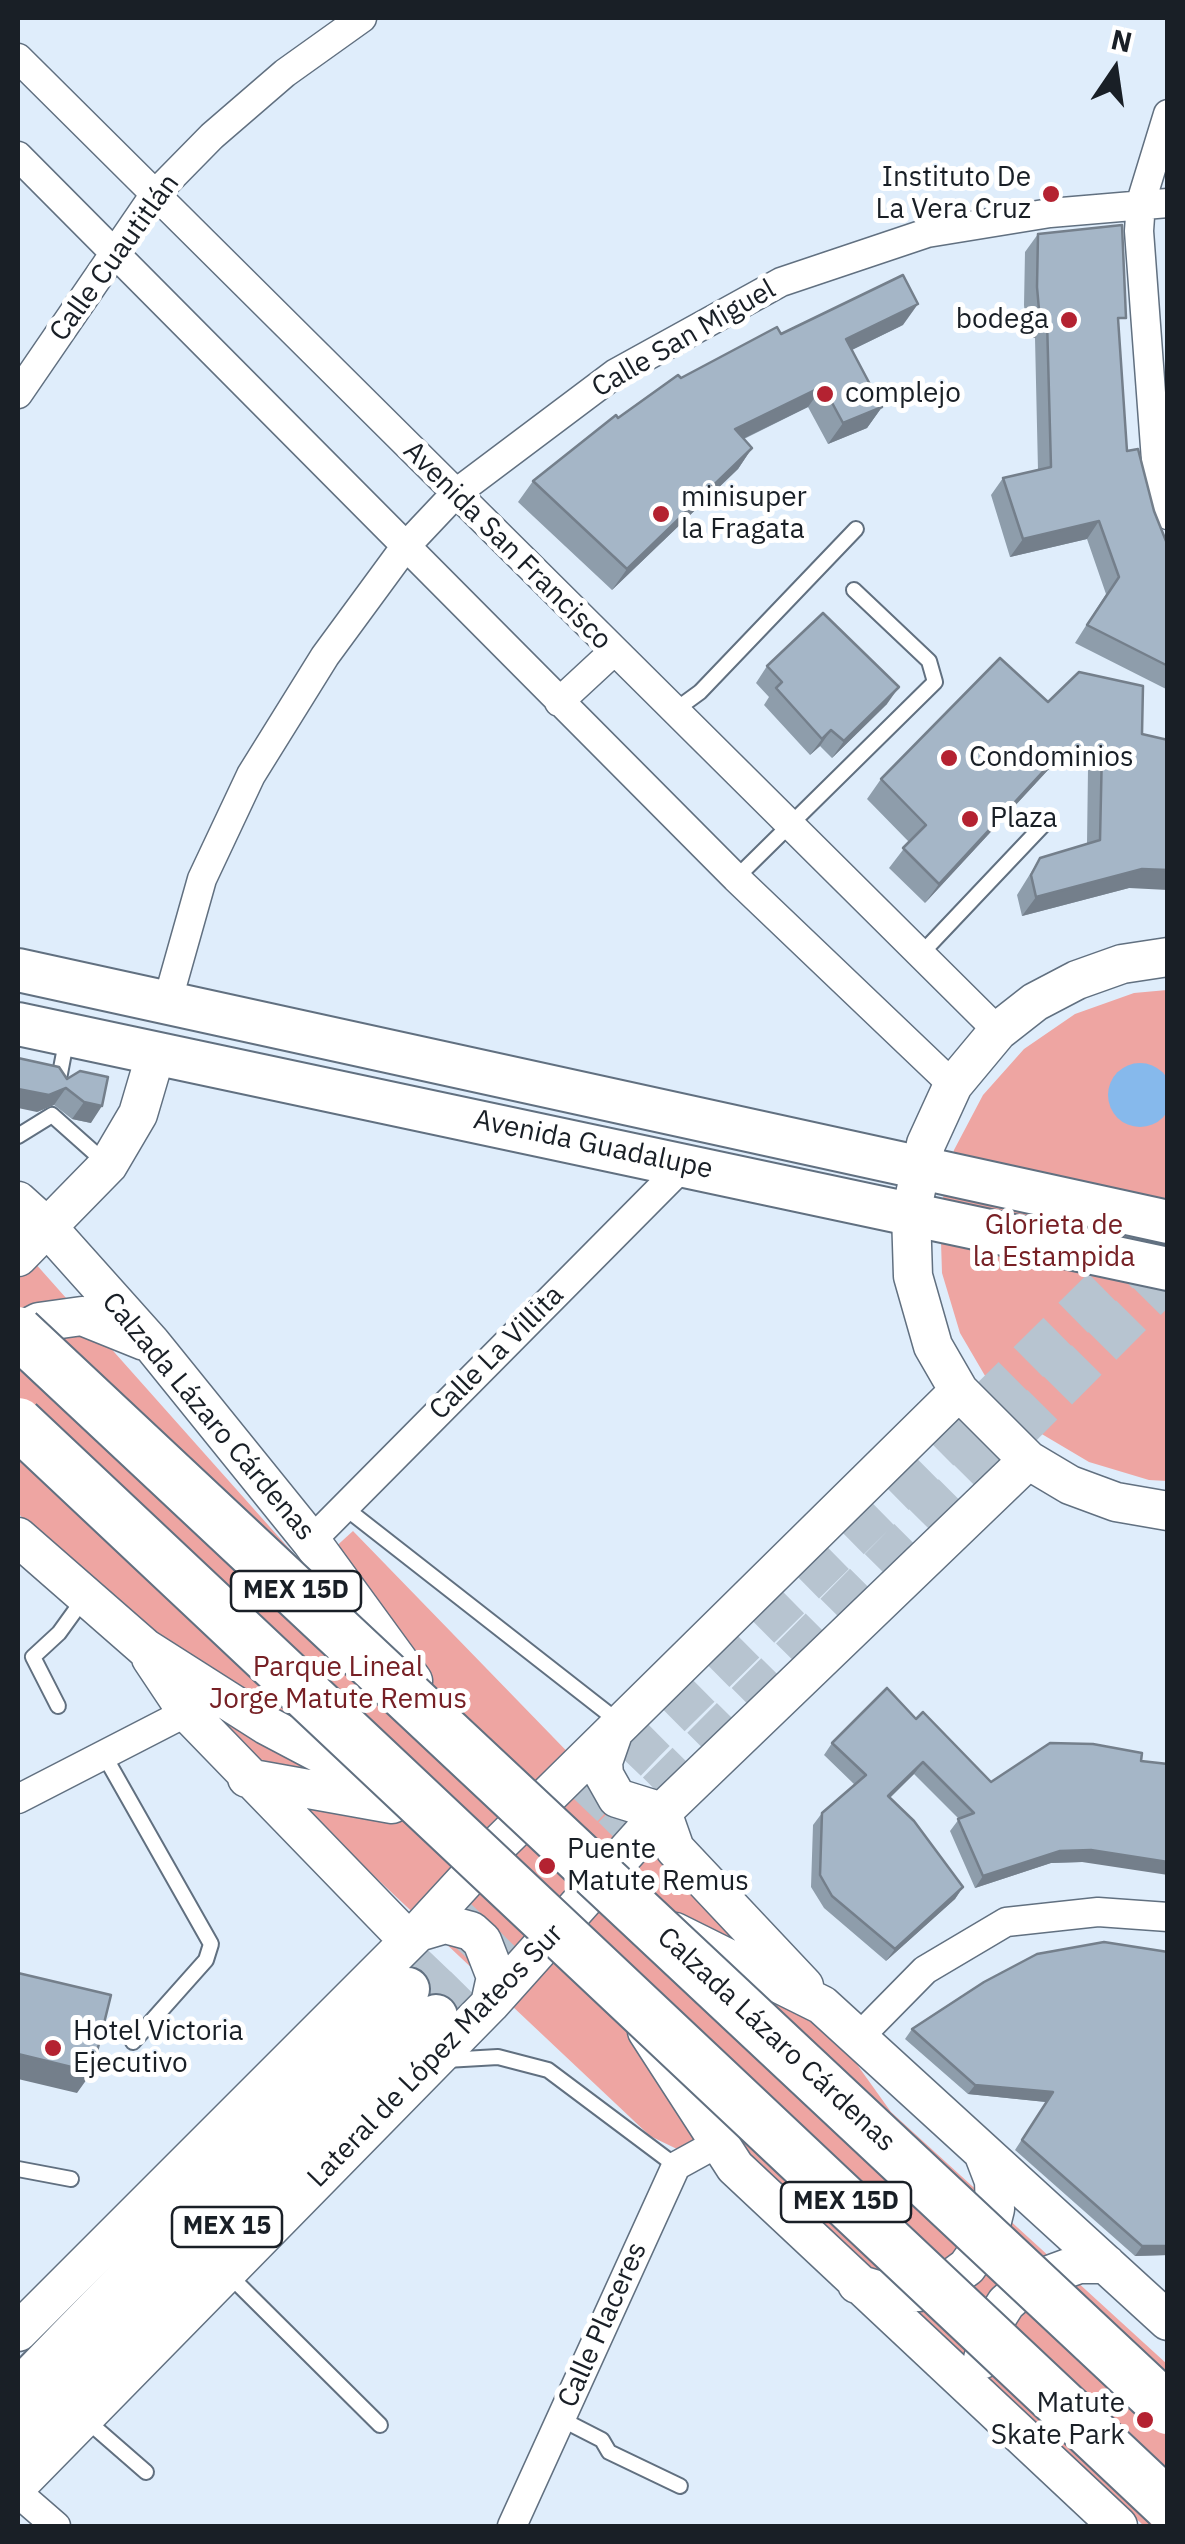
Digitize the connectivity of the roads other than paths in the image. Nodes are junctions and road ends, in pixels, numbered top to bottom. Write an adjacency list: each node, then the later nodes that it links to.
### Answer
1 (362, 18): 5 (street, Calle Cuautitlán)
2 (18, 58): 5 (street, Avenida San Francisco)
3 (1168, 114): 6 (street)
4 (18, 156): 7 (street)
5 (155, 194): 7 (street, Calle Cuautitlán); 9 (street, Avenida San Francisco)
6 (1154, 202): 9 (street, Calle San Miguel); 10 (street)
7 (113, 254): 8 (street, Calle Cuautitlán); 12 (street)
8 (18, 394)
9 (455, 494): 12 (street, Calle San Miguel); 14 (street, Avenida San Francisco)
10 (1168, 516)
11 (856, 529): 18 (lane)
12 (406, 547): 16 (street); 25 (street, Calle San Miguel)
13 (854, 590): 17 (lane)
14 (613, 652): 16 (street); 18 (street, Avenida San Francisco)
15 (897, 695): 17 (lane)
16 (559, 702): 21 (street)
17 (911, 709): 20 (lane)
18 (673, 712): 20 (street, Avenida San Francisco)
19 (1046, 822): 22 (lane)
20 (787, 826): 21 (lane); 22 (street, Avenida San Francisco)
21 (736, 878): 31 (street)
22 (920, 955): 27 (street, Avenida San Francisco)
23 (1168, 958): 27 (main road)
24 (18, 970): 25 (main road, Avenida Guadalupe)
25 (167, 1003): 35 (main road, Avenida Guadalupe)
26 (18, 1024): 28 (main road, Avenida Guadalupe)
27 (998, 1031): 31 (main road)
28 (67, 1035): 29 (main road, Avenida Guadalupe); 30 (lane)
29 (156, 1053): 33 (main road); 34 (main road, Avenida Guadalupe)
30 (58, 1085)
31 (953, 1085): 35 (main road)
32 (18, 1136): 33 (lane)
33 (108, 1165): 36 (main road)
34 (684, 1165): 37 (main road, Avenida Guadalupe); 46 (street, Calle La Villita)
35 (919, 1170): 37 (main road); 38 (main road, Avenida Guadalupe)
36 (27, 1212): 39 (main road); 42 (main road, Calzada Lázaro Cárdenas)
37 (911, 1213): 40 (main road, Avenida Guadalupe); 43 (main road)
38 (1168, 1222)
39 (18, 1257)
40 (1168, 1269)
41 (18, 1332): 42 (main road); 81 (highway, Calzada Lázaro Cárdenas / MEX 15D, bridge)
42 (150, 1343): 49 (main road, Calzada Lázaro Cárdenas)
43 (960, 1391): 45 (main road); 54 (main road)
44 (18, 1422): 90 (highway, MEX 15D, bridge)
45 (1028, 1460): 47 (main road); 59 (main road, Lateral de López Mateos Sur)
46 (344, 1508): 49 (street, Calle La Villita); 54 (lane)
47 (1168, 1512)
48 (18, 1537): 50 (main road, Calzada Lázaro Cárdenas)
49 (311, 1541): 60 (main road, Calzada Lázaro Cárdenas)
50 (86, 1596): 51 (main road, Calzada Lázaro Cárdenas); 52 (lane)
51 (144, 1648): 53 (main road); 58 (main road, Calzada Lázaro Cárdenas)
52 (58, 1706)
53 (187, 1712): 55 (street); 56 (main road)
54 (618, 1731): 59 (main road); 60 (main road)
55 (104, 1755): 57 (street); 67 (lane)
56 (247, 1778): 58 (main road); 63 (main road)
57 (18, 1799)
58 (430, 1811): 60 (main road, Calzada Lázaro Cárdenas)
59 (662, 1812): 61 (main road, Lateral de López Mateos Sur); 65 (main road)
60 (508, 1836): 61 (main road, Calzada Lázaro Cárdenas); 63 (main road)
61 (582, 1902): 64 (main road, Lateral de López Mateos Sur); 65 (main road, Calzada Lázaro Cárdenas); 69 (main road, Calzada Lázaro Cárdenas)
62 (1168, 1917): 66 (street)
63 (414, 1937): 64 (main road); 78 (main road)
64 (490, 2004): 68 (main road, Lateral de López Mateos Sur)
65 (822, 2005): 66 (main road, Calzada Lázaro Cárdenas)
66 (860, 2036): 70 (main road, Calzada Lázaro Cárdenas)
67 (133, 2042)
68 (435, 2060): 71 (lane); 75 (main road, Lateral de López Mateos Sur)
69 (716, 2144): 71 (street); 76 (main road, Calzada Lázaro Cárdenas)
70 (984, 2155): 74 (main road, Calzada Lázaro Cárdenas); 76 (main road)
71 (676, 2166): 83 (street, Calle Placeres)
72 (18, 2169): 73 (lane)
73 (72, 2179)
74 (1106, 2264): 77 (main road, Calzada Lázaro Cárdenas); 80 (main road)
75 (227, 2272): 82 (main road, Lateral de López Mateos Sur); 84 (lane)
76 (856, 2284): 80 (main road, Calzada Lázaro Cárdenas)
77 (1161, 2308)
78 (18, 2332)
79 (18, 2391): 85 (main road, MEX 15)
80 (987, 2405): 93 (main road, Calzada Lázaro Cárdenas)
81 (1168, 2409)
82 (84, 2417): 86 (lane); 87 (main road, Lateral de López Mateos Sur)
83 (560, 2419): 88 (lane); 92 (street, Calle Placeres)
84 (380, 2424)
85 (18, 2438)
86 (146, 2472)
87 (18, 2485)
88 (680, 2486)
89 (18, 2494): 91 (street)
90 (1168, 2505)
91 (56, 2526)
92 (512, 2526)
93 (1118, 2526)

